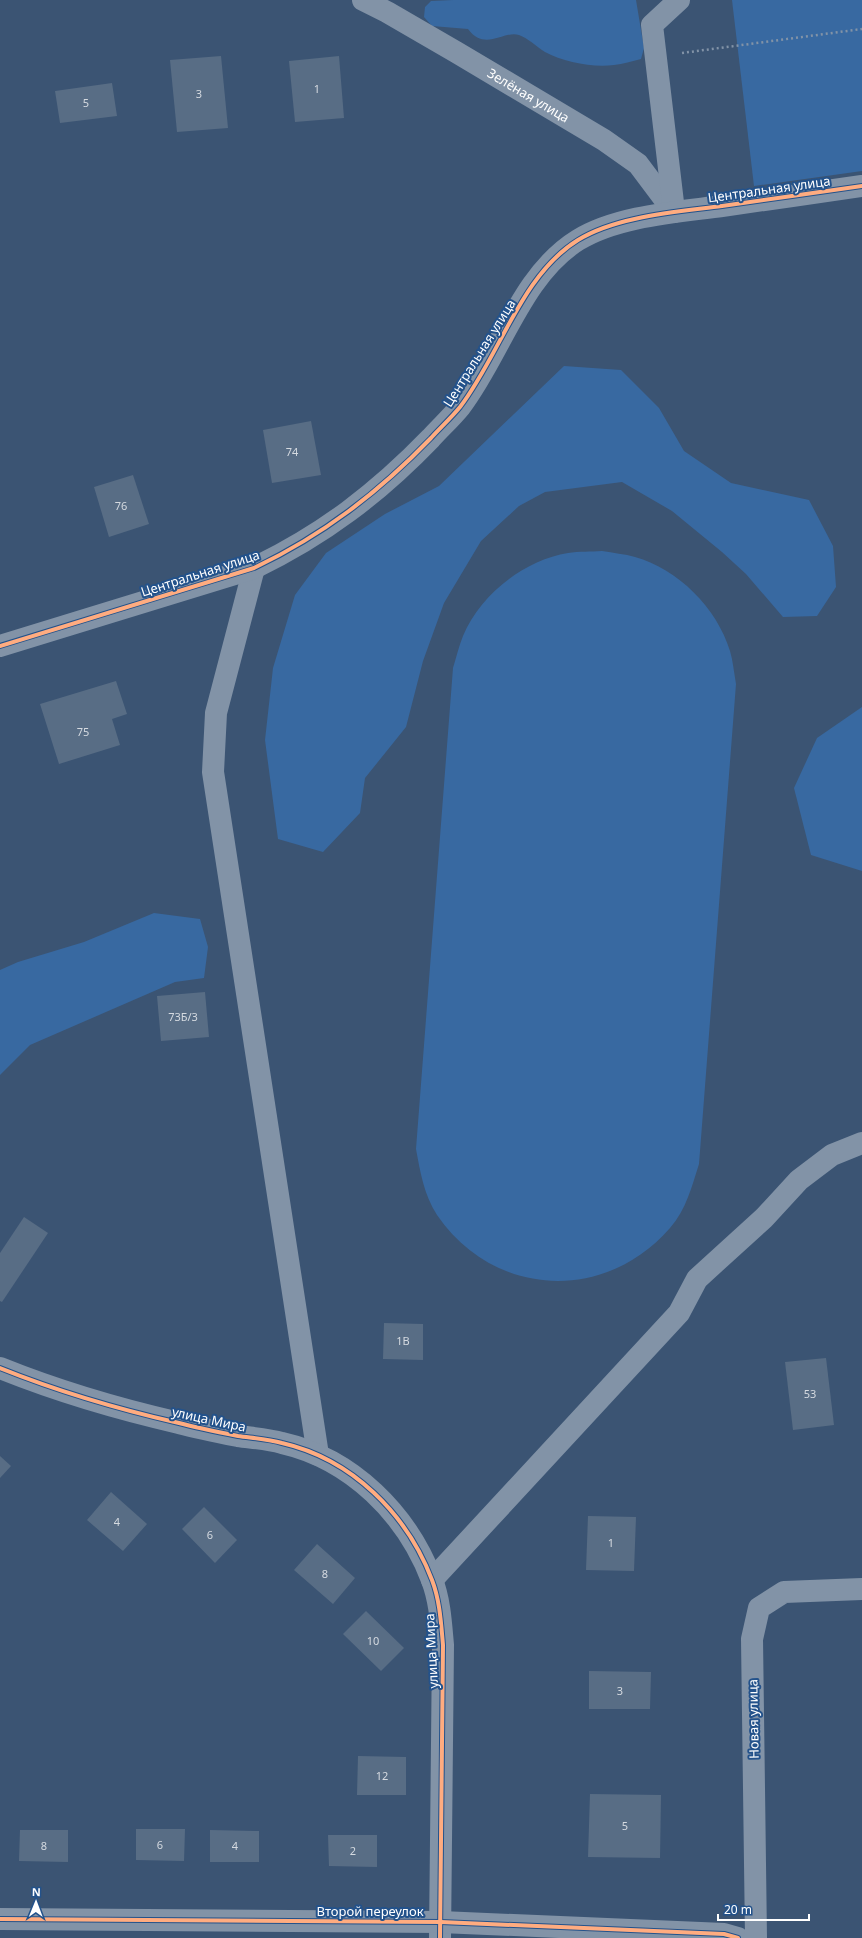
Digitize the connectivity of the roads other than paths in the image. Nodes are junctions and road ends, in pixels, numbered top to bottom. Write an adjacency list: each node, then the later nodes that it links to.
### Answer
1 (363, 0): 4 (street, Зелёная улица)
2 (680, 0): 4 (street)
3 (862, 186): 4 (street, Центральная улица)
4 (674, 212): 5 (street, Центральная улица)
5 (254, 568): 6 (street, Центральная улица); 9 (street)
6 (0, 646)
7 (862, 1143): 10 (street)
8 (0, 1368): 9 (street, улица Мира)
9 (318, 1455): 10 (street, улица Мира)
10 (432, 1580): 13 (street, улица Мира)
11 (862, 1589): 15 (street, Новая улица)
12 (0, 1918): 13 (street, Второй переулок)
13 (441, 1930): 14 (street, Второй переулок)
14 (738, 1938)
15 (756, 1938)

